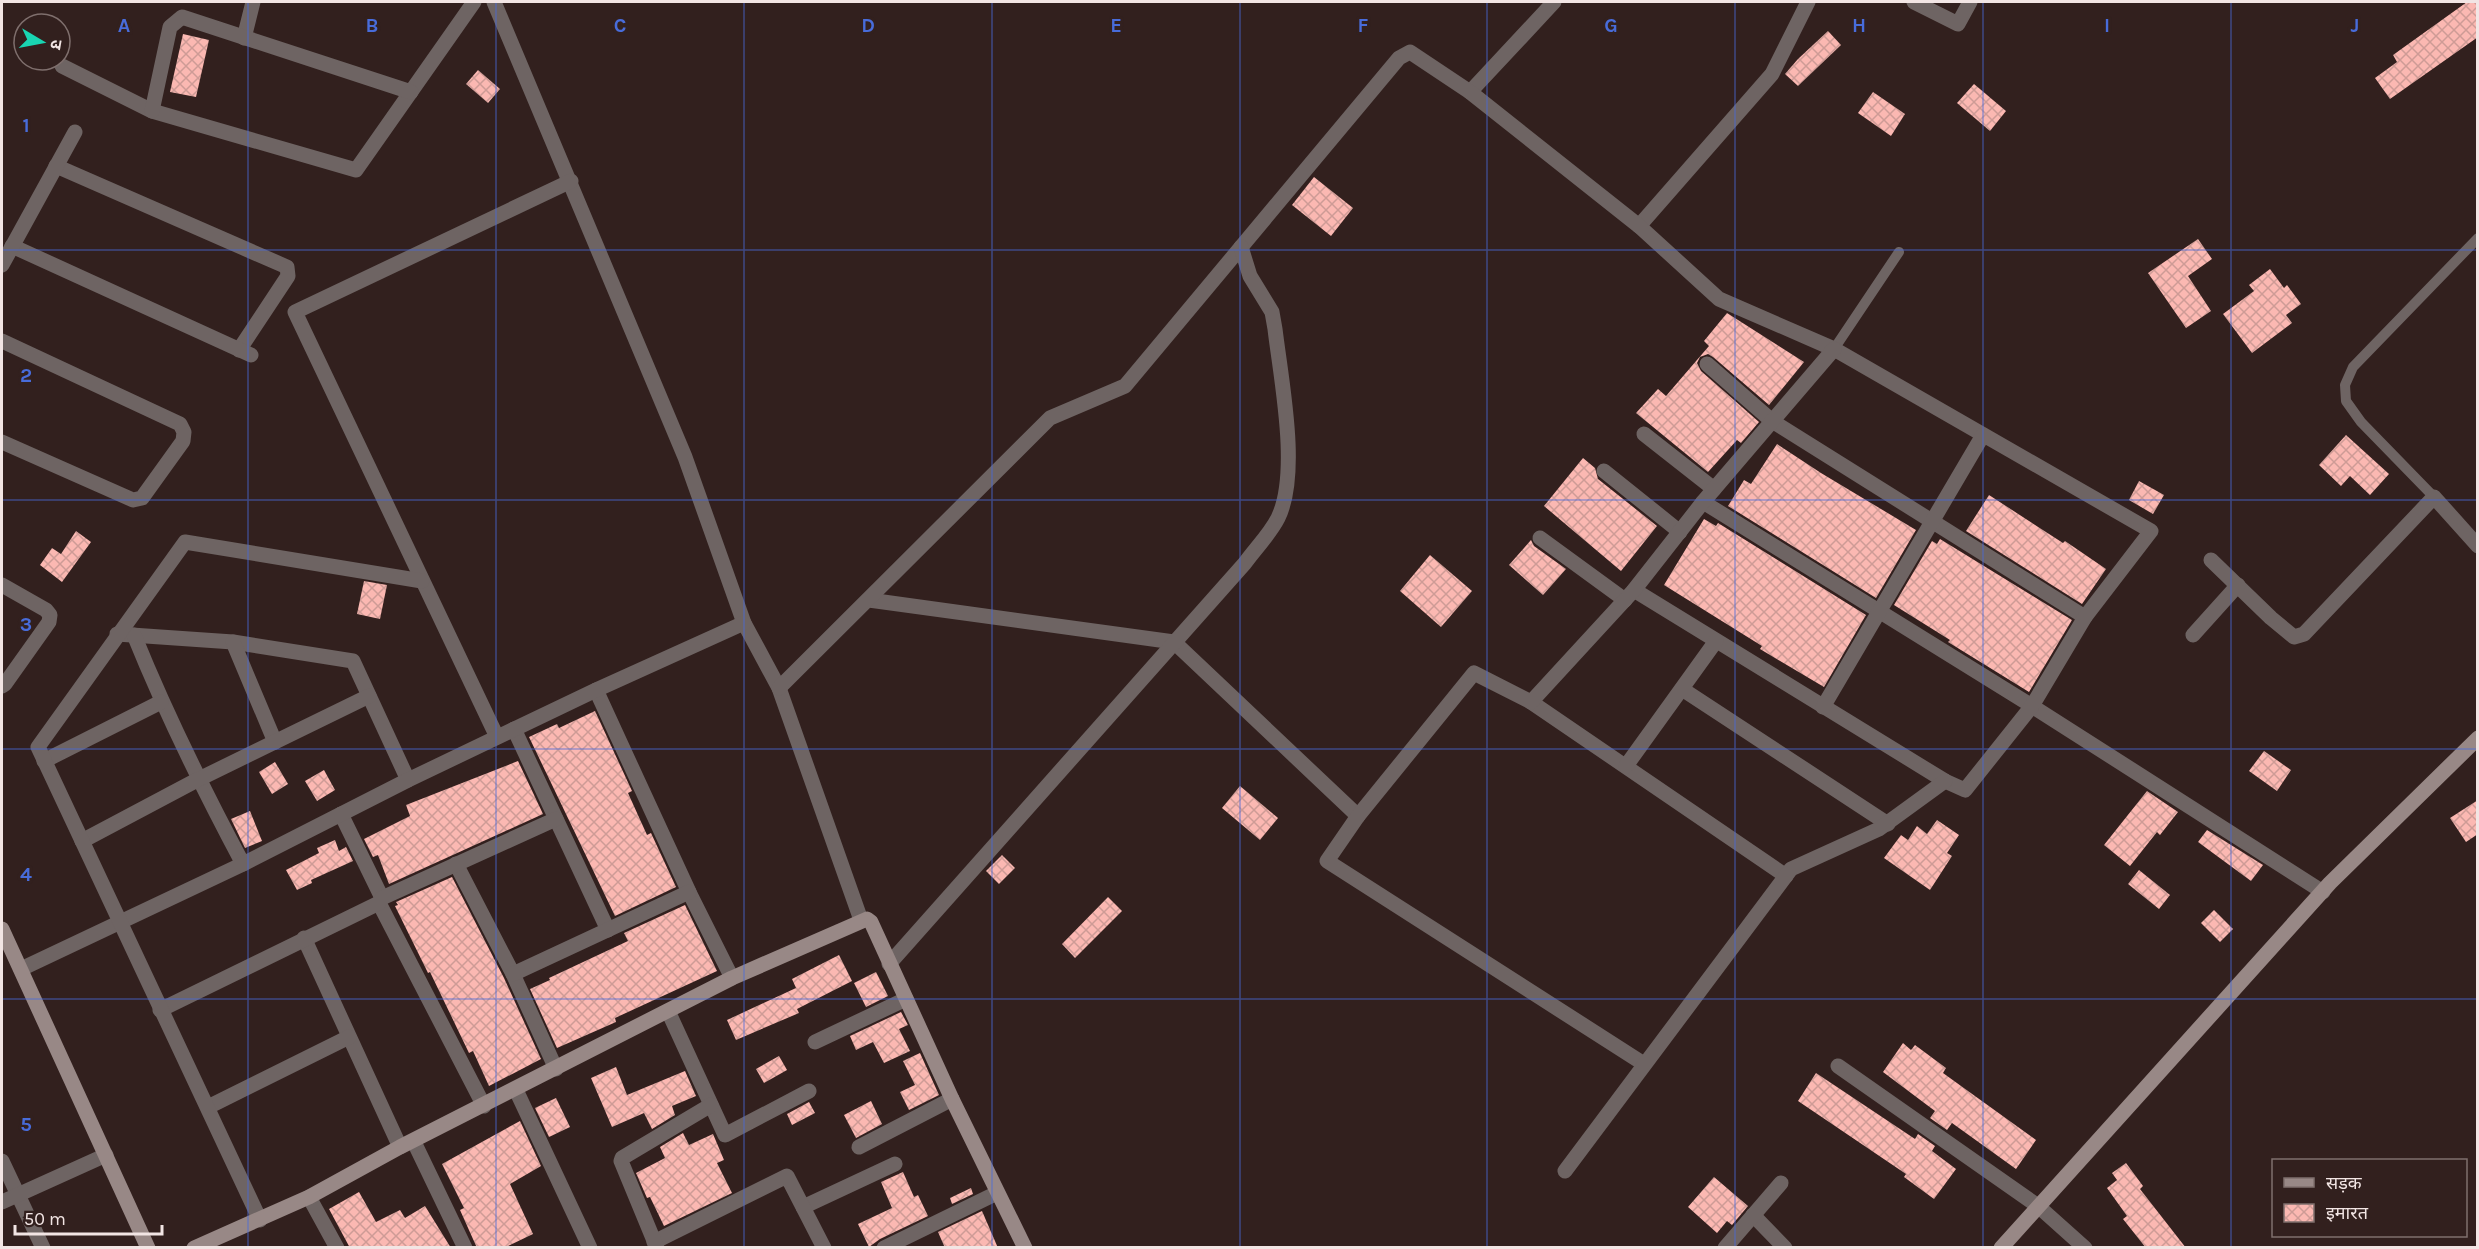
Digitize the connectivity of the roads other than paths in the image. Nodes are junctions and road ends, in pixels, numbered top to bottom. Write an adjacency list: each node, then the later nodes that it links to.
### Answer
1 (253, 2): 8 (street)
2 (474, 2): 10 (street)
3 (494, 2): 15 (street)
4 (1554, 2): 11 (street)
5 (1808, 2): 16 (street)
6 (1914, 2): 7 (street)
7 (1970, 2)
8 (244, 38): 10 (street); 12 (street)
9 (72, 71): 12 (street)
10 (411, 92): 12 (street)
11 (1470, 92): 16 (street); 19 (street)
12 (152, 111)
13 (75, 132): 14 (street)
14 (56, 166): 18 (street); 18 (street)
15 (571, 181): 38 (street); 45 (street)
16 (1639, 226): 23 (street)
17 (2478, 238): 31 (lane)
18 (12, 246): 21 (street)
19 (1241, 248): 42 (street); 51 (street)
20 (1899, 252): 23 (lane)
21 (2, 265)
22 (2, 341): 28 (street)
23 (1834, 349): 25 (street); 27 (street)
24 (1707, 364): 25 (street)
25 (1772, 421): 30 (street); 33 (street)
26 (1644, 434): 30 (street)
27 (1983, 435): 33 (street); 44 (street)
28 (2, 442)
29 (1604, 471): 34 (street)
30 (1714, 489): 32 (street)
31 (2434, 497): 36 (street); 40 (street)
32 (1703, 502): 34 (street); 43 (street)
33 (1931, 523): 43 (street); 44 (street)
34 (1680, 532): 41 (street)
35 (1540, 538): 41 (street)
36 (2478, 546)
37 (2211, 560): 40 (street)
38 (422, 581): 46 (street); 62 (street)
39 (2, 585): 52 (street)
40 (2238, 585): 48 (street)
41 (1629, 595): 49 (street); 58 (street)
42 (869, 600): 51 (street); 53 (street)
43 (1879, 612): 59 (street); 60 (street)
44 (2085, 617): 59 (street)
45 (744, 623): 53 (street); 55 (street)
46 (117, 634): 47 (street); 65 (street)
47 (134, 635): 50 (street); 57 (street)
48 (2193, 635)
49 (1716, 641): 54 (street); 60 (street)
50 (233, 642): 56 (street); 64 (street)
51 (1174, 642): 71 (street); 86 (street)
52 (2, 686)
53 (779, 688): 81 (street)
54 (1682, 689): 66 (street); 73 (street)
55 (596, 690): 61 (street); 78 (street)
56 (369, 696): 64 (street); 68 (street)
57 (161, 702): 65 (street); 67 (street)
58 (1532, 702): 66 (street); 71 (street)
59 (2032, 706): 69 (street); 79 (street)
60 (1823, 707): 69 (street)
61 (514, 729): 62 (street); 72 (street)
62 (497, 737): 68 (street)
63 (2478, 738): 79 (street)
64 (275, 742): 67 (street)
65 (44, 761): 74 (street)
66 (1626, 766): 77 (street)
67 (197, 780): 74 (street); 75 (street)
68 (408, 780): 70 (street)
69 (1945, 781): 73 (street)
70 (341, 814): 75 (street); 80 (street)
71 (1358, 816): 95 (street)
72 (556, 819): 76 (street); 84 (street)
73 (1888, 824): 77 (street)
74 (82, 841): 82 (street)
75 (243, 864): 82 (street)
76 (456, 864): 80 (street); 88 (street)
77 (1786, 876): 95 (street)
78 (689, 892): 84 (street); 89 (street)
79 (2323, 892): 115 (street)
80 (380, 900): 85 (street); 102 (street)
81 (861, 920): 86 (street); 89 (street)
82 (119, 922): 87 (street); 91 (street)
83 (2, 928): 87 (street)
84 (608, 930): 88 (street)
85 (304, 938): 91 (street); 93 (street)
86 (889, 964): 90 (street)
87 (21, 969): 106 (street)
88 (513, 974): 97 (street)
89 (732, 978): 92 (street)
90 (906, 999): 94 (street); 100 (street)
91 (160, 1010): 103 (street)
92 (668, 1011): 97 (street); 101 (street)
93 (350, 1036): 103 (street); 104 (street)
94 (815, 1042)
95 (1644, 1064): 109 (street)
96 (1838, 1066): 115 (street)
97 (556, 1069): 98 (street)
98 (516, 1090): 102 (street); 127 (street)
99 (809, 1091): 101 (street)
100 (952, 1099): 105 (street); 111 (street)
101 (711, 1105): 121 (street)
102 (484, 1106): 104 (street)
103 (208, 1107): 118 (street)
104 (407, 1145): 113 (street); 126 (street)
105 (859, 1147)
106 (106, 1155): 112 (street); 123 (street)
107 (2, 1161): 112 (street)
108 (894, 1164): 116 (street)
109 (1565, 1171)
110 (1780, 1183): 117 (street)
111 (997, 1193): 119 (street); 130 (street)
112 (16, 1195): 114 (street); 122 (street)
113 (309, 1197): 118 (street); 125 (street)
114 (2, 1202)
115 (2038, 1206): 133 (street); 134 (street)
116 (803, 1207): 121 (street); 128 (street)
117 (1753, 1215): 131 (street); 132 (street)
118 (260, 1220): 120 (street)
119 (911, 1242): 129 (street)
120 (218, 1243): 124 (street)
121 (656, 1245)
122 (43, 1248)
123 (148, 1248)
124 (194, 1248)
125 (337, 1248)
126 (465, 1248)
127 (590, 1248)
128 (824, 1248)
129 (884, 1248)
130 (1024, 1248)
131 (1725, 1248)
132 (1785, 1248)
133 (2001, 1248)
134 (2085, 1248)

